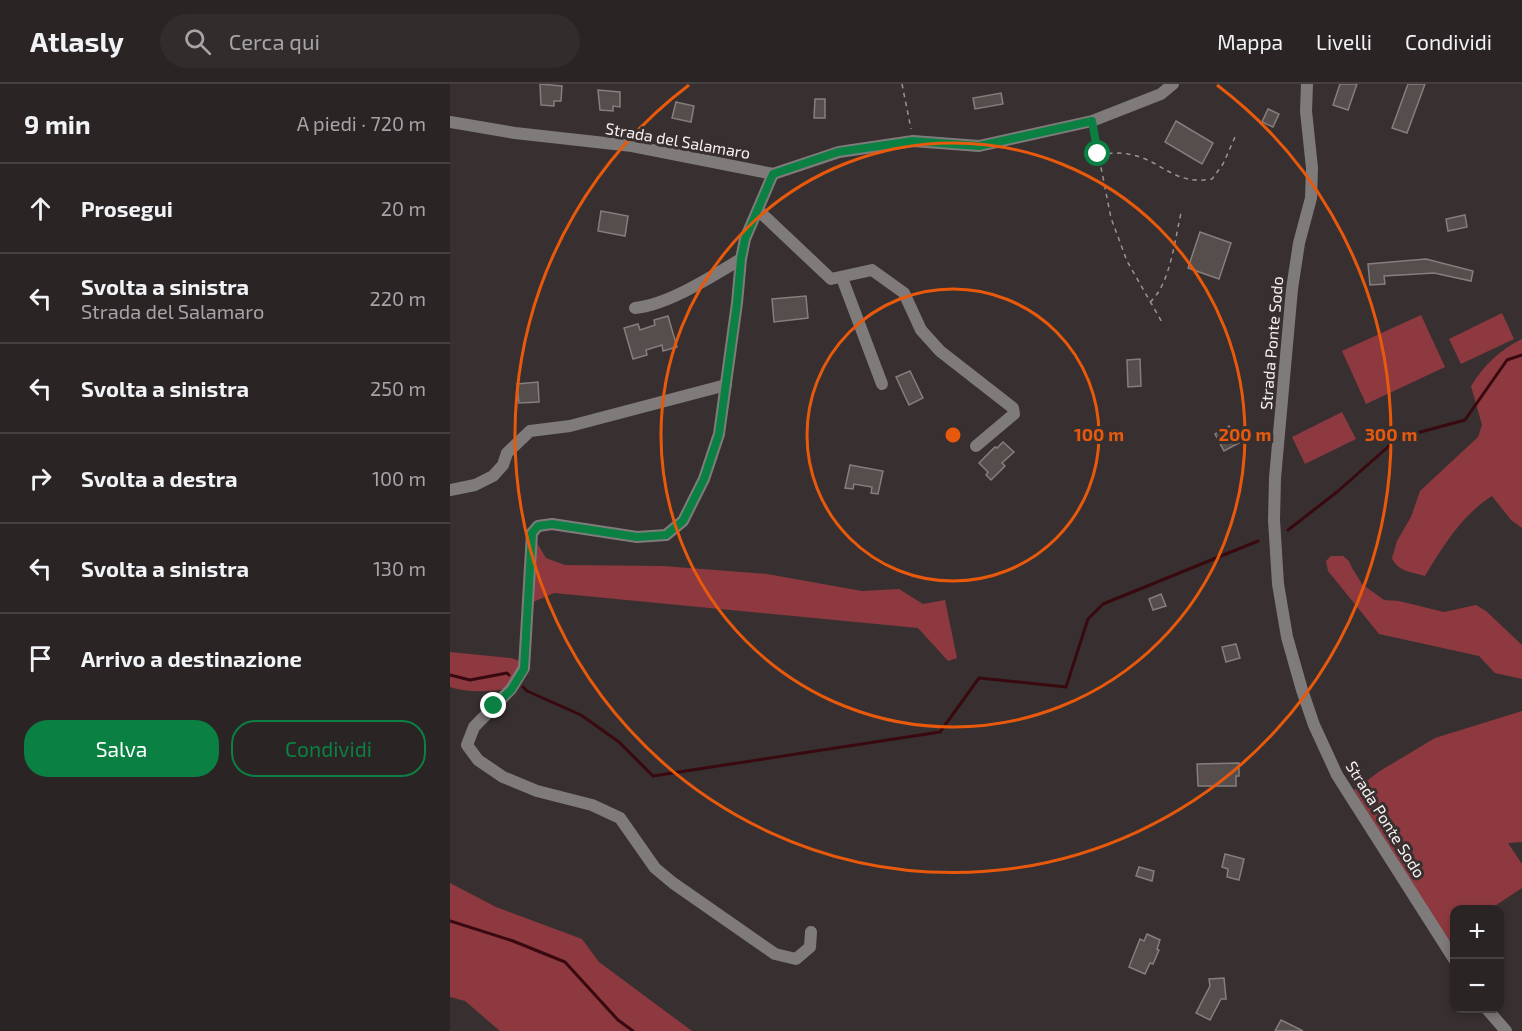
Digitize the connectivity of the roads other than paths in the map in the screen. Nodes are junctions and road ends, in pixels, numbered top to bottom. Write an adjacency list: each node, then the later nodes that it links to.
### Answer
1 (1173, 84): 4 (street, Strada del Salamaro)
2 (1307, 84): 14 (street, Strada Ponte Sodo)
3 (450, 122): 4 (street, Strada del Salamaro)
4 (773, 174): 5 (street)
5 (758, 210): 6 (street); 7 (street)
6 (741, 259): 8 (street); 10 (street)
7 (842, 278): 9 (street); 11 (street)
8 (635, 309)
9 (882, 384)
10 (726, 386): 12 (street); 13 (street)
11 (976, 446)
12 (450, 490)
13 (812, 932)
14 (1450, 951)
15 (1490, 1013): 16 (street)
16 (1506, 1031)

